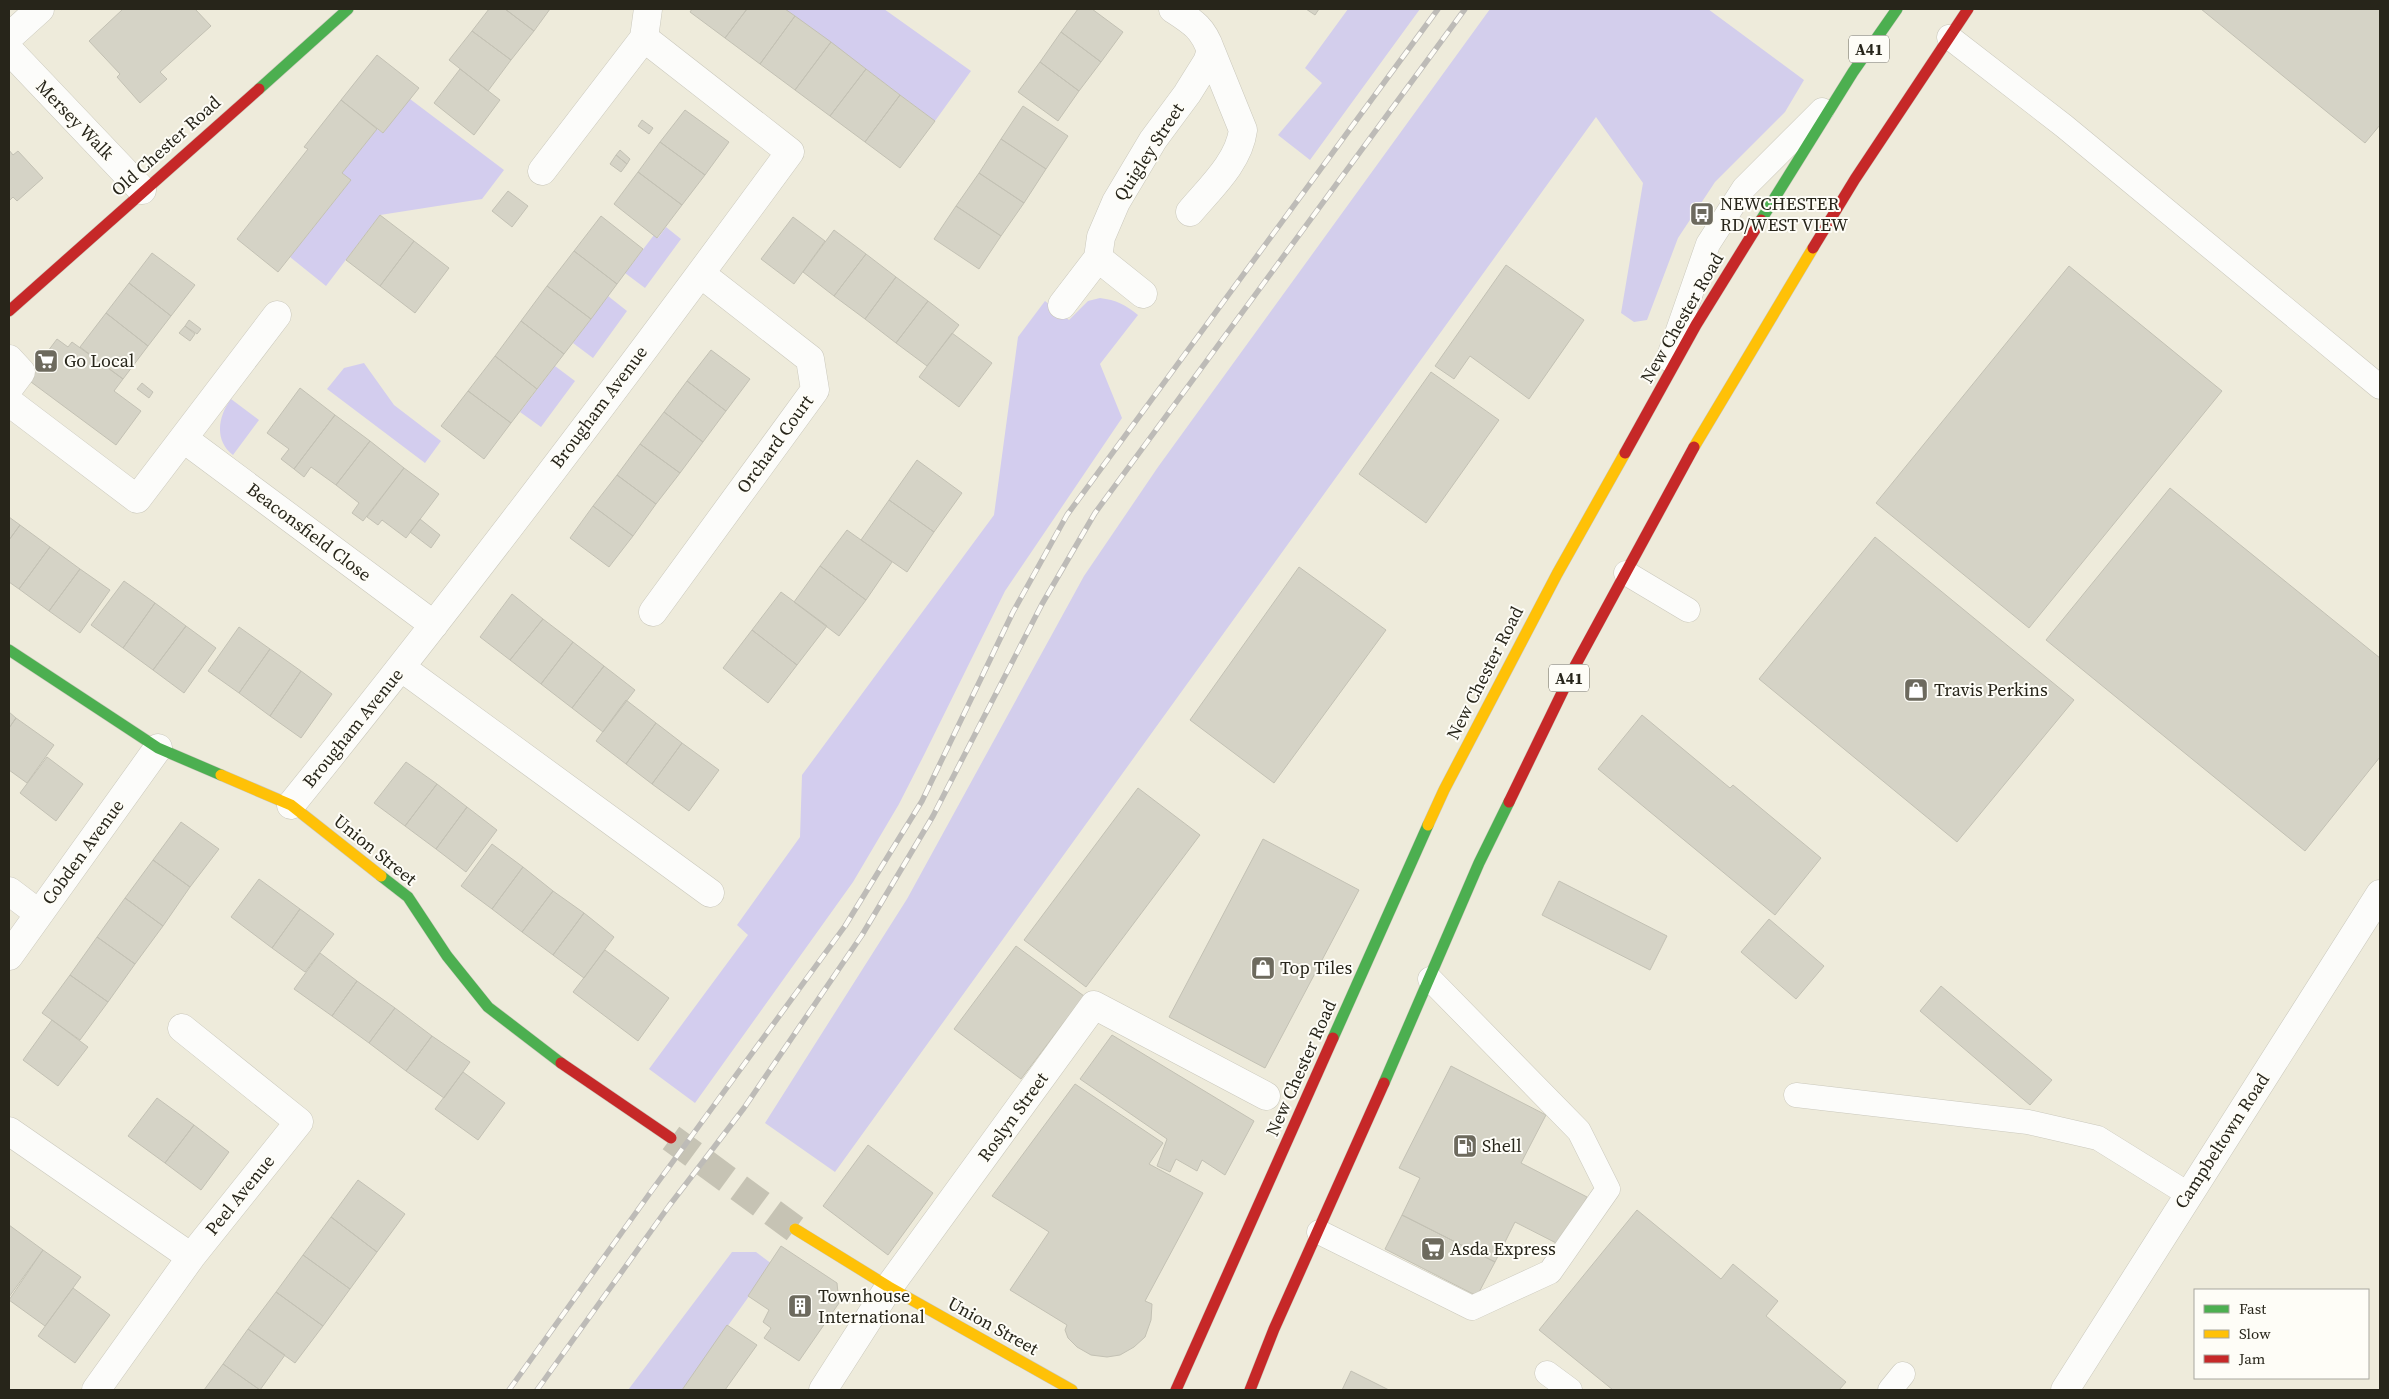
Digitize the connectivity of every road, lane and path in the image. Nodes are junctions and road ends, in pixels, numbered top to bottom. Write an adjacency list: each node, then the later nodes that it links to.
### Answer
1 (40, 9): 8 (street)
2 (348, 9): 14 (main road, Old Chester Road)
3 (648, 9): 9 (street)
4 (1173, 9): 11 (street)
5 (1897, 9): 12 (main road, New Chester Road / A41)
6 (1968, 9): 7 (main road, A41)
7 (1949, 36): 23 (lane); 28 (main road, A41)
8 (9, 37)
9 (644, 38): 13 (street); 17 (street, Brougham Avenue)
10 (9, 50): 14 (street, Mersey Walk)
11 (1211, 51): 15 (street); 16 (street, Quigley Street)
12 (1841, 91): 26 (main road, New Chester Road / A41); 26 (lane)
13 (542, 171)
14 (142, 190): 20 (main road, Old Chester Road)
15 (1190, 212)
16 (1098, 258): 18 (street); 19 (street, Quigley Street)
17 (701, 274): 30 (street, Orchard Court); 31 (street, Brougham Avenue)
18 (1143, 294)
19 (1062, 305)
20 (9, 311)
21 (277, 315): 27 (street)
22 (9, 359): 24 (street)
23 (2380, 387)
24 (9, 388)
25 (9, 402): 27 (street)
26 (1651, 406): 56 (main road, New Chester Road / A41)
27 (184, 439): 31 (street, Beaconsfield Close)
28 (1626, 573): 29 (lane); 41 (main road, A41)
29 (1688, 610)
30 (653, 612)
31 (434, 625): 33 (street, Brougham Avenue)
32 (9, 650): 34 (main road, Union Street)
33 (402, 668): 35 (street, Brougham Avenue); 37 (street)
34 (158, 748): 35 (main road, Union Street); 39 (street, Cobden Avenue)
35 (291, 805): 46 (main road, Union Street)
36 (9, 891): 39 (street)
37 (710, 893)
38 (2380, 894): 47 (street, Campbeltown Road)
39 (38, 914): 40 (street, Cobden Avenue)
40 (9, 956)
41 (1430, 979): 49 (main road, A41); 49 (lane)
42 (182, 1028): 50 (street, Peel Avenue)
43 (1796, 1095): 47 (lane)
44 (1266, 1096): 51 (street, Roslyn Street)
45 (9, 1131): 50 (street)
46 (671, 1138)
47 (2188, 1194): 59 (street, Campbeltown Road)
48 (795, 1229): 51 (main road, Union Street)
49 (1319, 1232): 57 (main road, A41)
50 (191, 1257): 53 (street, Peel Avenue)
51 (889, 1287): 54 (street, Roslyn Street); 55 (main road, Union Street)
52 (1547, 1373): 58 (lane)
53 (96, 1390)
54 (823, 1390)
55 (1072, 1390)
56 (1176, 1390)
57 (1250, 1390)
58 (1570, 1390)
59 (2065, 1390)

